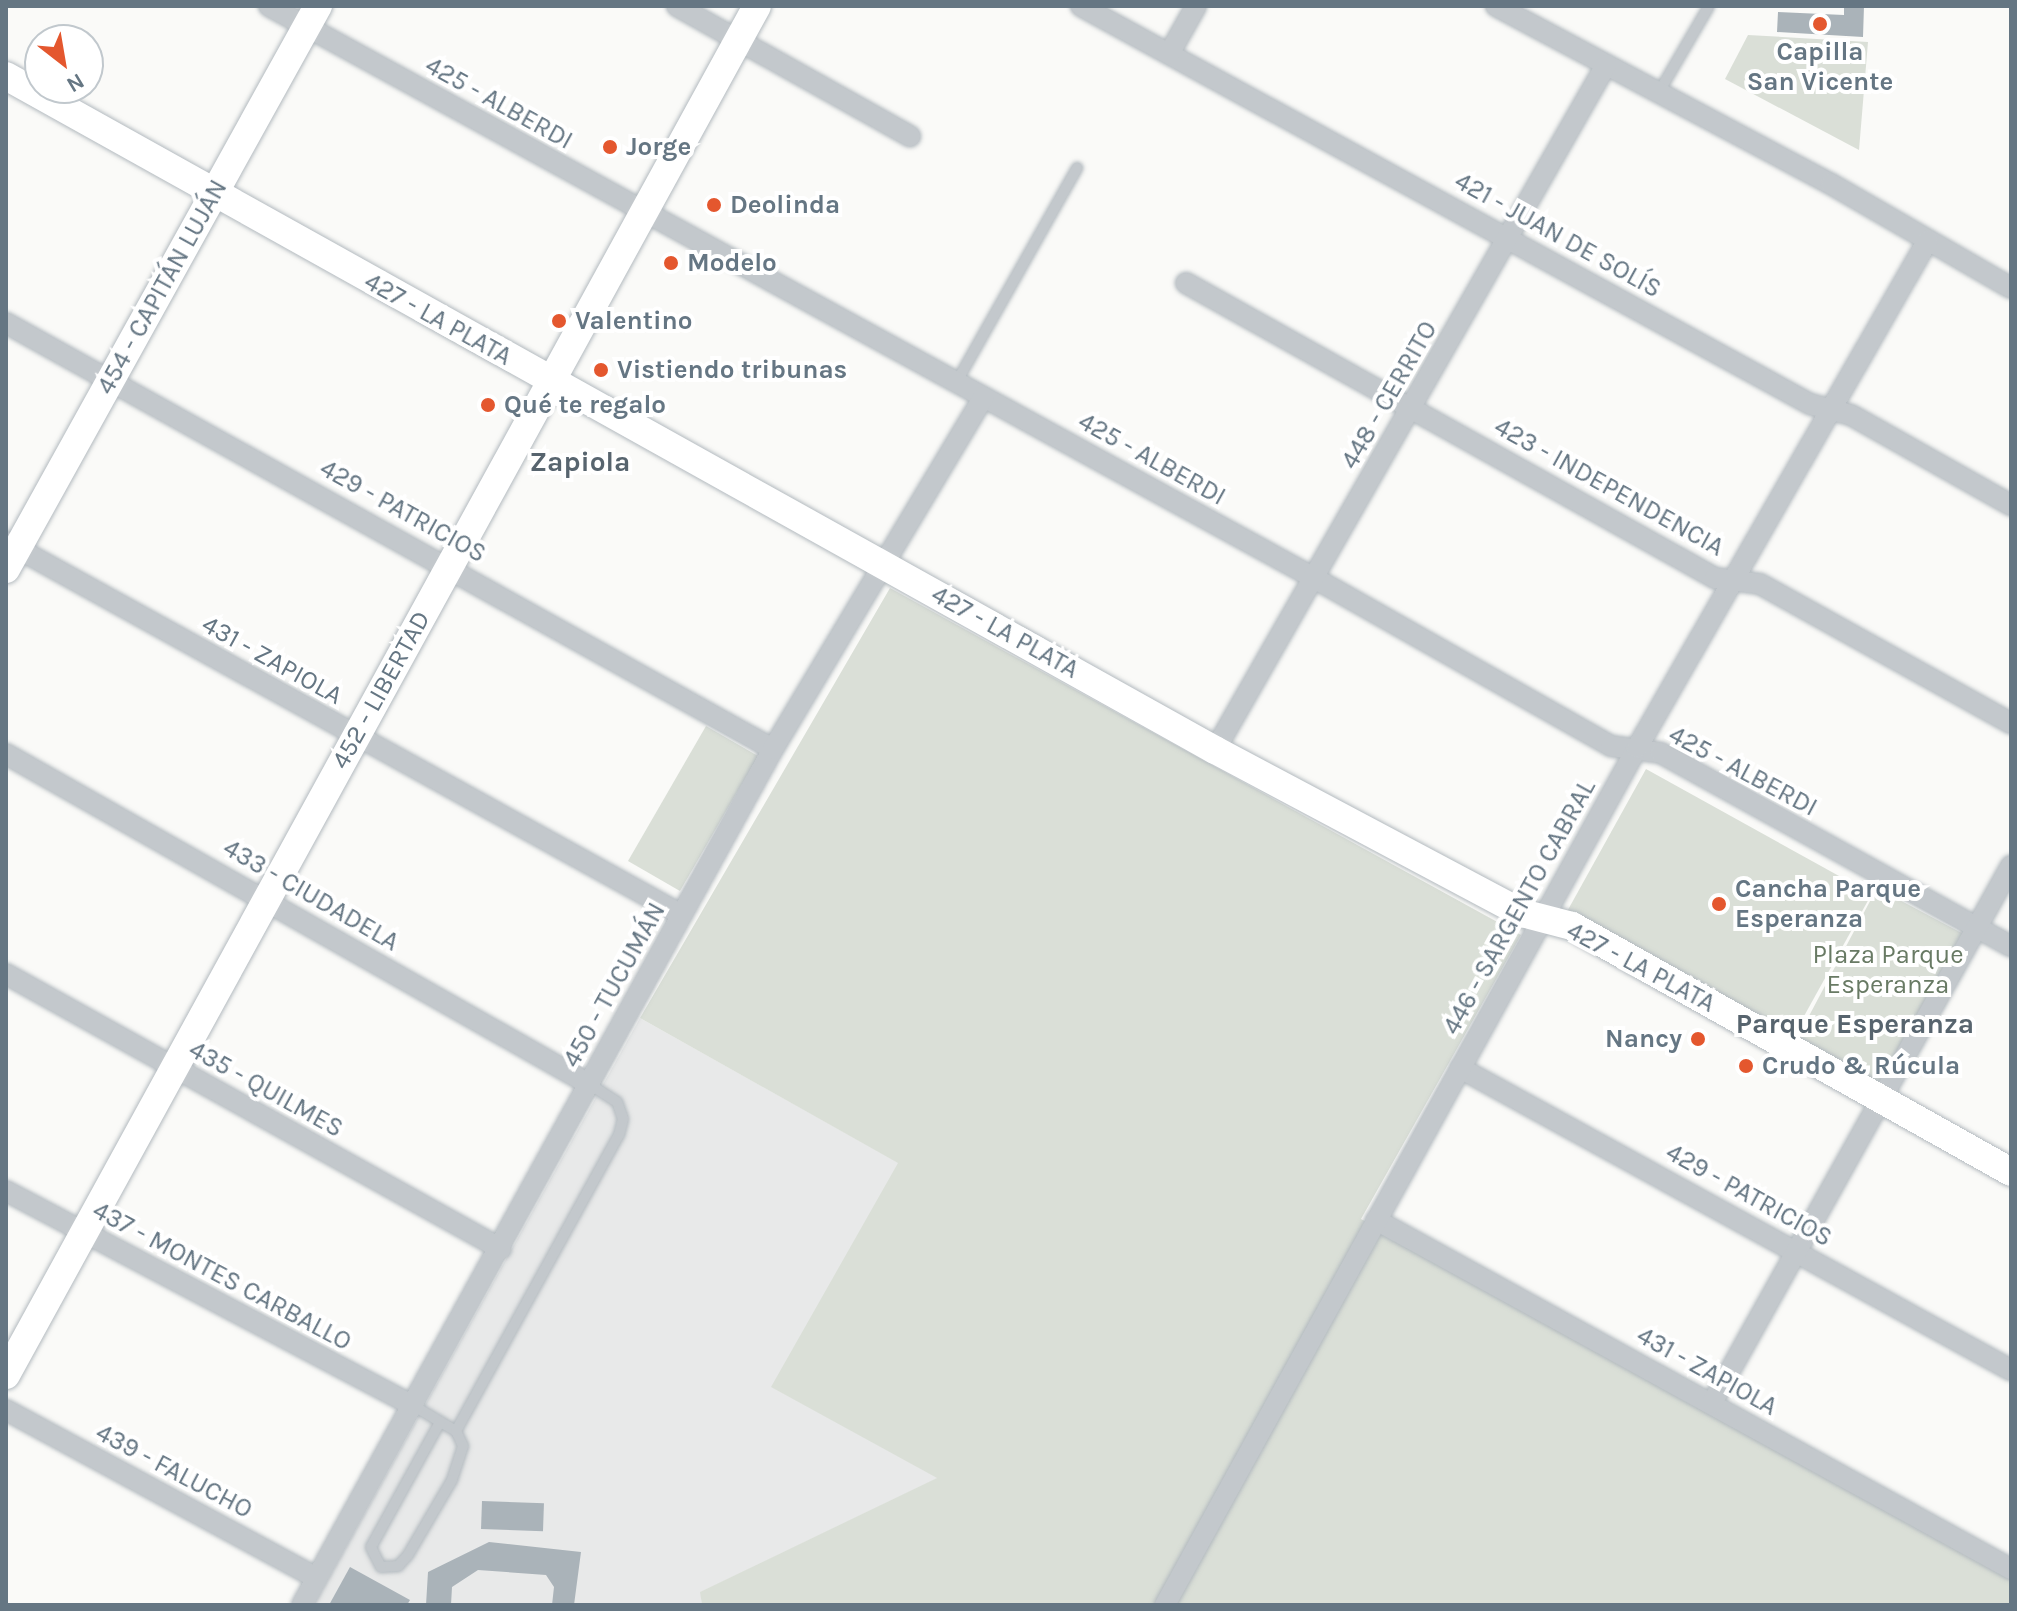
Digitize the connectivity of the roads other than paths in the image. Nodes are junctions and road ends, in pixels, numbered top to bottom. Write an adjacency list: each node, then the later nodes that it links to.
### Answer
1 (269, 6): 8 (street, 425 - ALBERDI)
2 (677, 6): 9 (street)
3 (757, 6): 9 (street, 452 - LIBERTAD)
4 (1081, 6): 10 (street, 421 - JUAN DE SOLÍS)
5 (1196, 6): 10 (street)
6 (1496, 6): 11 (street)
7 (1709, 6): 13 (lane)
8 (312, 16): 16 (street, 454 - CAPITÁN LUJÁN); 17 (street, 425 - ALBERDI)
9 (738, 40): 14 (street); 17 (street, 452 - LIBERTAD)
10 (1169, 54): 18 (street, 421 - JUAN DE SOLÍS)
11 (1606, 65): 13 (street); 18 (street, 448 - CERRITO)
12 (6, 76): 16 (street, 427 - LA PLATA)
13 (1659, 92): 19 (street)
14 (910, 136)
15 (1077, 168): 25 (lane)
16 (214, 194): 23 (street, 454 - CAPITÁN LUJÁN); 24 (street, 427 - LA PLATA)
17 (645, 214): 24 (street, 452 - LIBERTAD); 25 (street, 425 - ALBERDI)
18 (1509, 237): 27 (street, 448 - CERRITO); 28 (street, 421 - JUAN DE SOLÍS)
19 (1928, 240): 21 (street); 28 (street, 446 - SARGENTO CABRAL)
20 (1186, 283): 27 (street, 423 - INDEPENDENCIA)
21 (2011, 288)
22 (6, 323): 23 (street, 429 - PATRICIOS)
23 (109, 381): 30 (street, 454 - CAPITÁN LUJÁN); 31 (street, 429 - PATRICIOS)
24 (550, 381): 31 (street, 452 - LIBERTAD); 32 (street, 427 - LA PLATA)
25 (956, 383): 26 (street, 425 - ALBERDI)
26 (984, 397): 32 (street, 450 - TUCUMÁN); 33 (street, 425 - ALBERDI)
27 (1412, 408): 33 (street, 448 - CERRITO); 34 (street, 423 - INDEPENDENCIA)
28 (1830, 409): 29 (street, 421 - JUAN DE SOLÍS); 34 (street, 446 - SARGENTO CABRAL)
29 (2011, 505)
30 (10, 553): 36 (street, 431 - ZAPIOLA)
31 (449, 565): 36 (street, 452 - LIBERTAD); 38 (street, 429 - PATRICIOS)
32 (886, 566): 38 (street, 450 - TUCUMÁN); 39 (street, 427 - LA PLATA)
33 (1314, 578): 37 (street, 425 - ALBERDI); 39 (street, 448 - CERRITO)
34 (1735, 580): 35 (street, 423 - INDEPENDENCIA); 37 (street, 446 - SARGENTO CABRAL)
35 (2011, 723)
36 (356, 736): 42 (street, 452 - LIBERTAD); 43 (street, 431 - ZAPIOLA)
37 (1637, 748): 44 (street, 446 - SARGENTO CABRAL); 45 (street, 425 - ALBERDI)
38 (773, 749): 43 (street, 450 - TUCUMÁN)
39 (1215, 750): 44 (street, 427 - LA PLATA)
40 (6, 754): 42 (street, 433 - CIUDADELA)
41 (2011, 866): 45 (street)
42 (267, 899): 48 (street, 452 - LIBERTAD); 50 (street, 433 - CIUDADELA)
43 (682, 915): 50 (street, 450 - TUCUMÁN)
44 (1542, 920): 49 (street, 446 - SARGENTO CABRAL); 51 (street, 427 - LA PLATA)
45 (1976, 927): 46 (street, 425 - ALBERDI); 51 (street)
46 (2011, 946)
47 (6, 974): 48 (street, 435 - QUILMES)
48 (174, 1068): 55 (street, 452 - LIBERTAD); 56 (street, 435 - QUILMES)
49 (1460, 1068): 54 (street, 446 - SARGENTO CABRAL); 57 (street, 429 - PATRICIOS)
50 (589, 1084): 56 (street, 450 - TUCUMÁN); 64 (lane)
51 (1884, 1101): 52 (street, 427 - LA PLATA); 57 (street)
52 (2011, 1172)
53 (6, 1191): 55 (street, 437 - MONTES CARBALLO)
54 (1376, 1220): 60 (street, 431 - ZAPIOLA); 68 (street, 446 - SARGENTO CABRAL)
55 (84, 1233): 59 (street, 452 - LIBERTAD); 61 (street, 437 - MONTES CARBALLO)
56 (501, 1249): 61 (street, 450 - TUCUMÁN)
57 (1795, 1250): 58 (street, 429 - PATRICIOS); 60 (street)
58 (2011, 1370)
59 (6, 1375)
60 (1712, 1403): 65 (street, 431 - ZAPIOLA)
61 (414, 1406): 63 (lane); 66 (street, 450 - TUCUMÁN)
62 (6, 1410): 66 (street, 439 - FALUCHO)
63 (440, 1422): 64 (lane); 64 (lane)
64 (456, 1431)
65 (2011, 1569)
66 (317, 1578): 67 (street, 450 - TUCUMÁN)
67 (302, 1605)
68 (1165, 1605)

